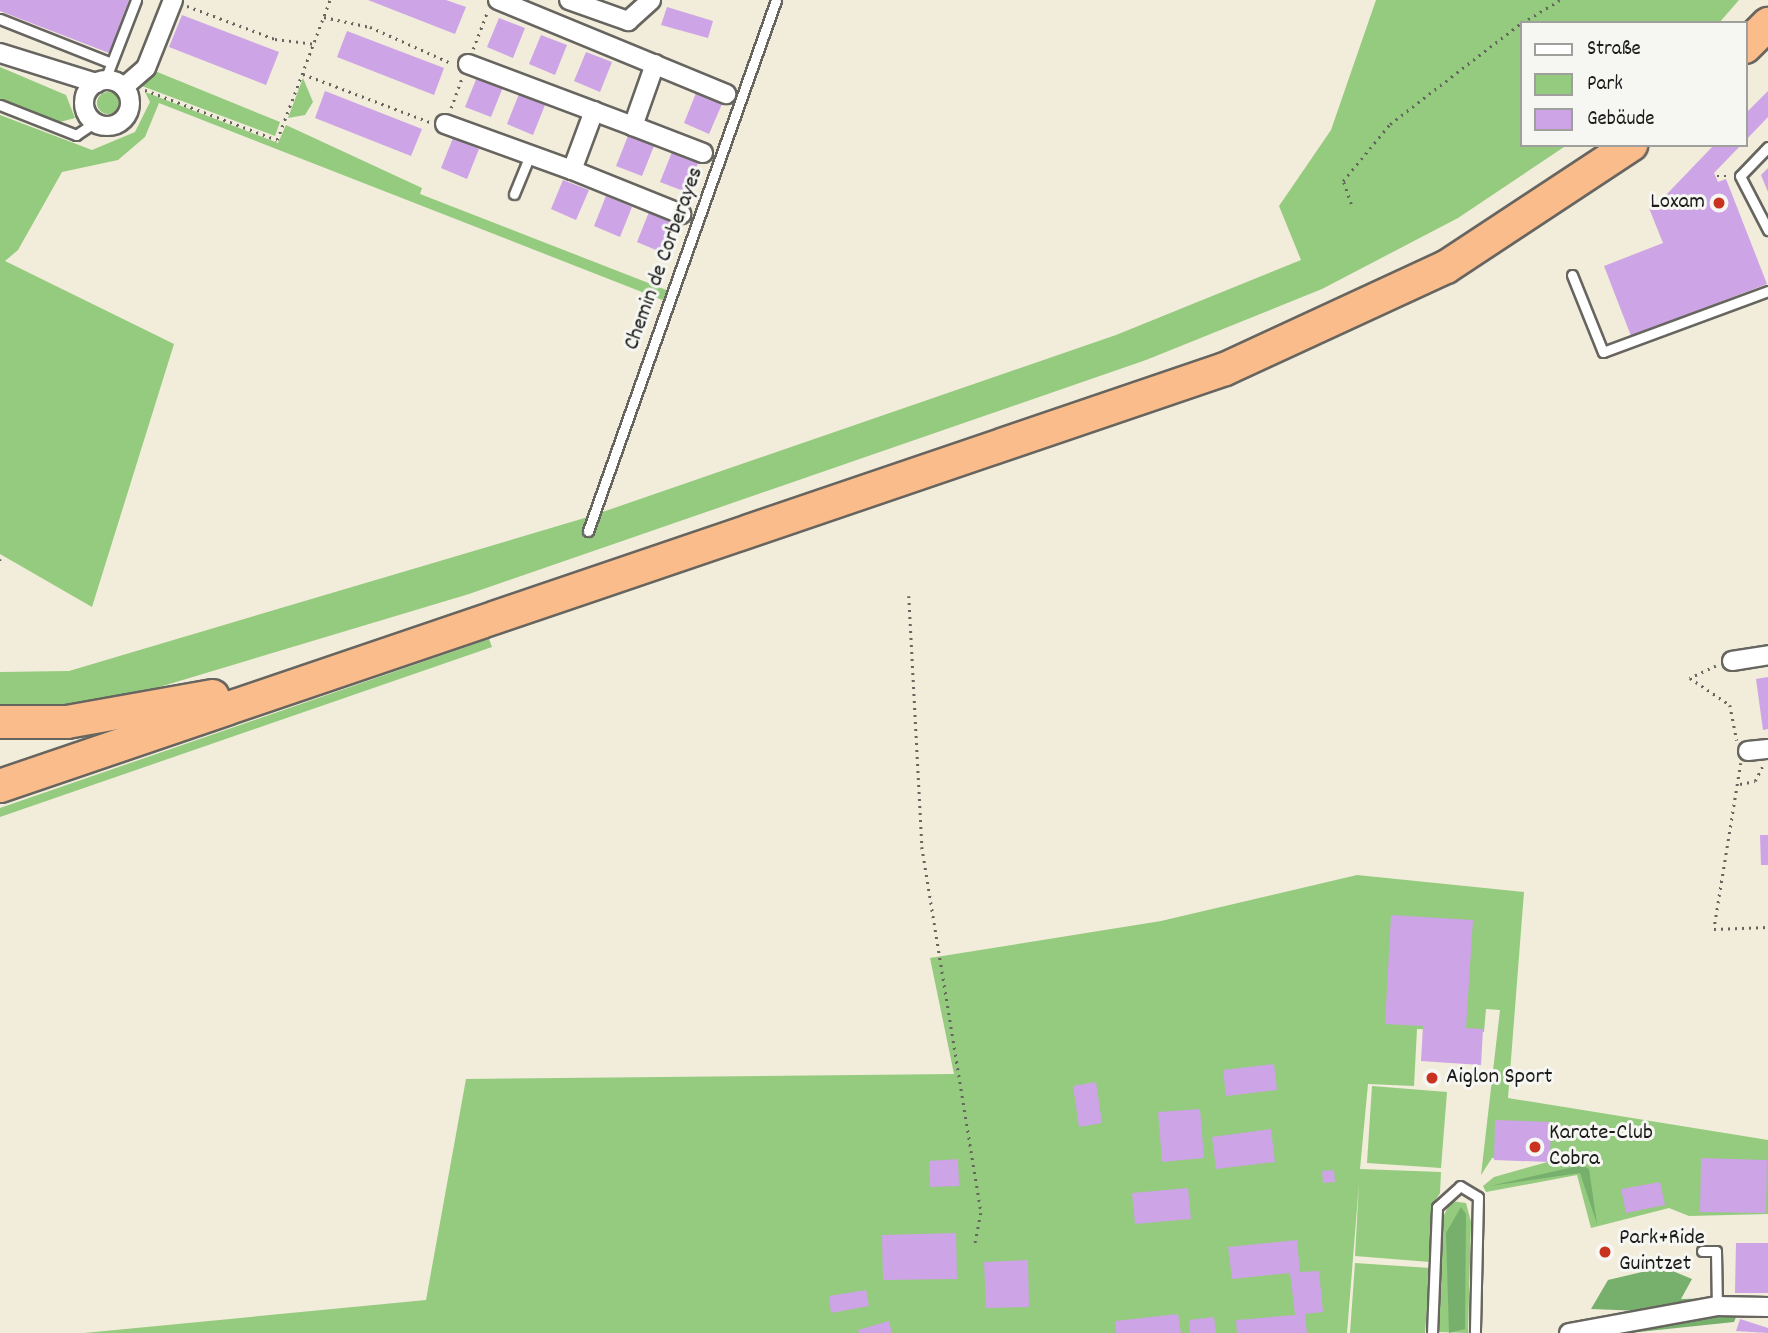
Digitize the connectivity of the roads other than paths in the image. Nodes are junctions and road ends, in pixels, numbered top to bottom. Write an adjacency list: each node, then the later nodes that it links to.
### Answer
1 (136, 0): 16 (lane)
2 (173, 0): 17 (street)
3 (498, 0): 15 (street)
4 (569, 0): 5 (street)
5 (651, 0)
6 (776, 0): 36 (lane, Chemin de Corberayes)
7 (1761, 0): 9 (highway)
8 (0, 19): 16 (lane)
9 (1741, 21)
10 (1768, 24): 11 (highway)
11 (1747, 45)
12 (0, 53): 16 (street)
13 (0, 61): 19 (street)
14 (468, 64): 21 (street)
15 (655, 64): 18 (street); 24 (street)
16 (104, 75): 17 (street); 19 (street)
17 (129, 84): 22 (street)
18 (726, 94)
19 (84, 97): 22 (street)
20 (0, 105): 22 (lane)
21 (594, 111): 24 (street); 30 (street)
22 (94, 123)
23 (445, 124): 29 (street)
24 (633, 126): 28 (street)
25 (1593, 147): 39 (highway)
26 (1628, 147): 42 (highway)
27 (1768, 147): 33 (lane)
28 (703, 153)
29 (530, 155): 30 (street); 31 (lane)
30 (572, 170): 32 (street)
31 (514, 194)
32 (681, 214)
33 (1768, 230)
34 (1572, 275): 35 (lane)
35 (1768, 291)
36 (588, 531)
37 (1768, 655): 38 (street)
38 (1732, 661)
39 (213, 696): 40 (highway); 41 (highway)
40 (0, 722)
41 (0, 764)
42 (0, 786)
43 (1702, 1251): 44 (lane)
44 (1717, 1306): 45 (street); 48 (street)
45 (1768, 1307)
46 (1432, 1333): 47 (lane)
47 (1475, 1333)
48 (1569, 1333)

